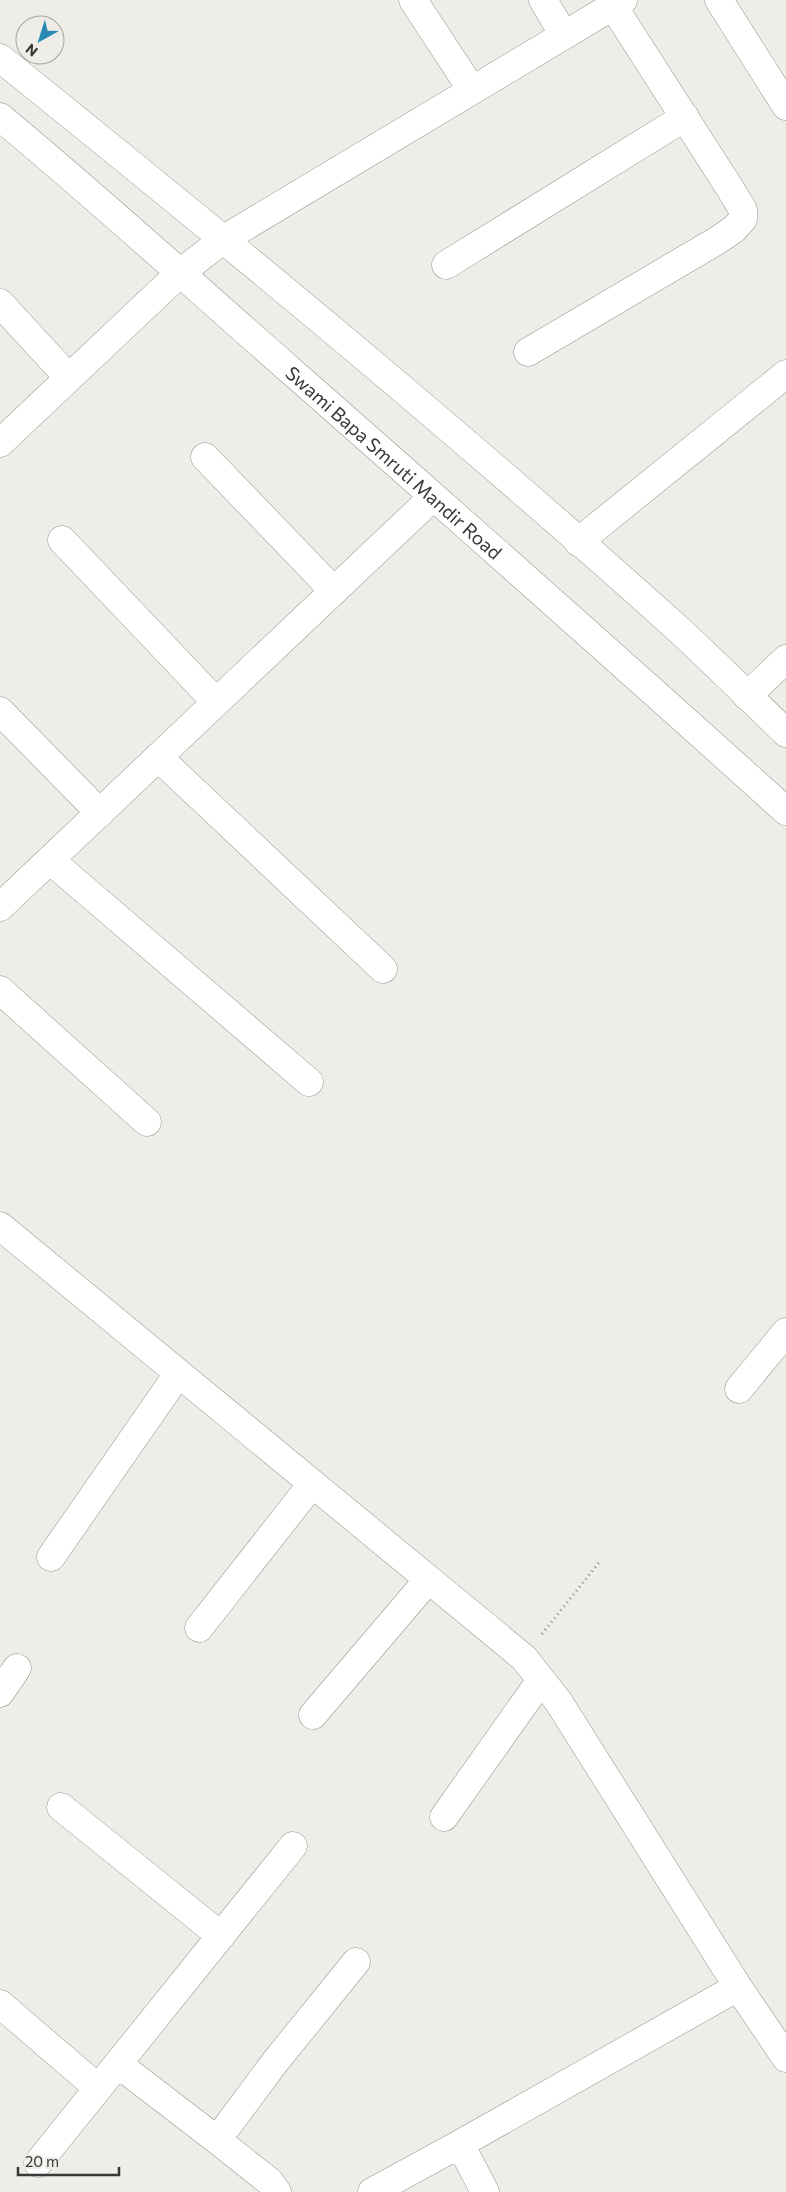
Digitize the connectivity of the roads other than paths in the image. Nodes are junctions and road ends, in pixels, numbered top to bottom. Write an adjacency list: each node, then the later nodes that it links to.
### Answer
1 (414, 0): 7 (street)
2 (543, 0): 5 (street)
3 (719, 0): 8 (street)
4 (618, 3): 5 (street); 10 (street)
5 (564, 35): 7 (street)
6 (0, 58): 11 (street)
7 (472, 90): 11 (street)
8 (786, 106)
9 (0, 117): 13 (street, Swami Bapa Smruti Mandir Road)
10 (686, 117): 12 (street); 15 (street)
11 (224, 239): 13 (street); 22 (street)
12 (446, 265)
13 (180, 273): 17 (street); 20 (street, Swami Bapa Smruti Mandir Road)
14 (0, 304): 17 (street)
15 (528, 352)
16 (786, 374): 22 (street)
17 (69, 378): 18 (street)
18 (4, 432)
19 (205, 457): 23 (street)
20 (433, 496): 23 (street); 30 (street, Swami Bapa Smruti Mandir Road)
21 (62, 540): 26 (street)
22 (578, 542): 25 (street)
23 (334, 591): 26 (street)
24 (786, 659): 25 (street)
25 (747, 696): 28 (street)
26 (216, 702): 29 (street)
27 (0, 711): 31 (street)
28 (786, 733)
29 (158, 757): 31 (street); 34 (street)
30 (786, 812)
31 (100, 813): 32 (street)
32 (50, 860): 33 (street); 36 (street)
33 (0, 907)
34 (383, 970)
35 (0, 990): 37 (street)
36 (310, 1082)
37 (147, 1122)
38 (0, 1226): 40 (street)
39 (786, 1332): 41 (street)
40 (178, 1374): 42 (street); 43 (street)
41 (739, 1389)
42 (312, 1484): 44 (street); 45 (street)
43 (51, 1557)
44 (428, 1580): 47 (street); 49 (street)
45 (199, 1628)
46 (17, 1668): 48 (street)
47 (541, 1680): 51 (street); 55 (street)
48 (0, 1694)
49 (313, 1716)
50 (61, 1807): 53 (street)
51 (444, 1817)
52 (293, 1846): 53 (street)
53 (221, 1936): 58 (street)
54 (356, 1962): 60 (street)
55 (738, 1987): 57 (street); 61 (street)
56 (0, 2004): 59 (street)
57 (786, 2058)
58 (118, 2064): 59 (street); 60 (street)
59 (98, 2088): 62 (street)
60 (217, 2140): 63 (street)
61 (460, 2144): 64 (street); 65 (street)
62 (38, 2163)
63 (277, 2192)
64 (372, 2192)
65 (485, 2192)

